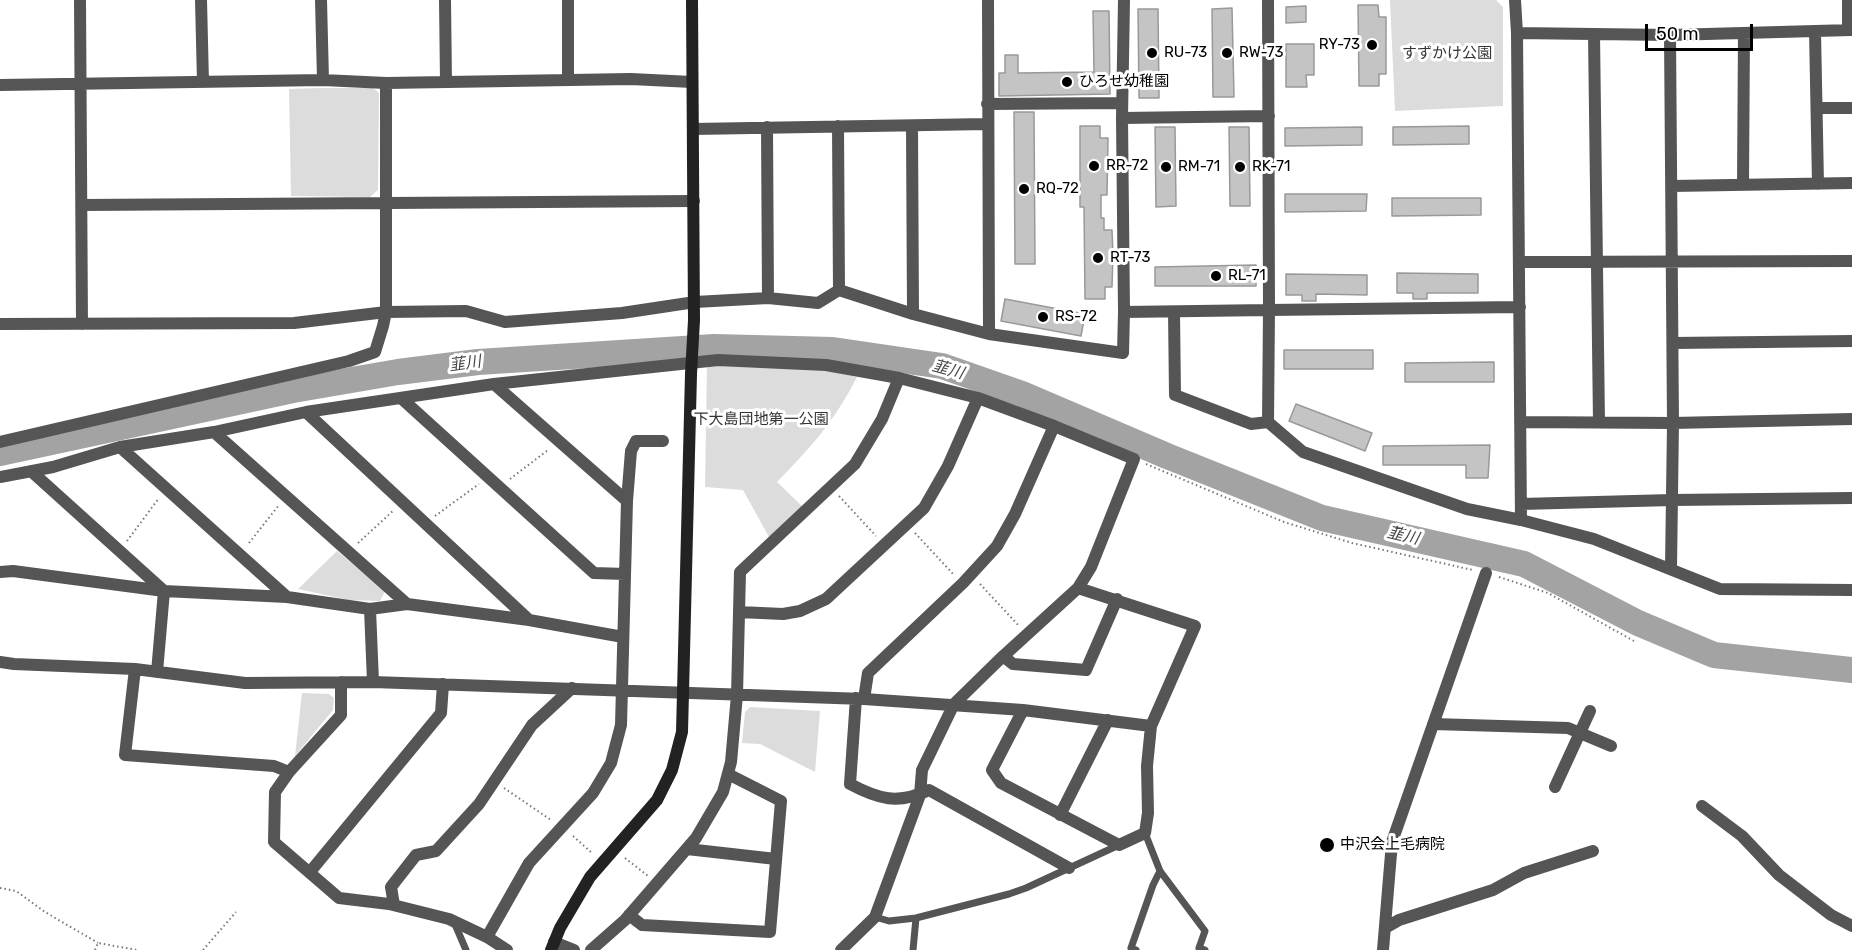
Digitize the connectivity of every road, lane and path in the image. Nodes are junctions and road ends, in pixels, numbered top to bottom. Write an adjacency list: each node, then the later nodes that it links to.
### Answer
1 (80, 0): 24 (street)
2 (201, 0): 20 (street)
3 (321, 0): 19 (street)
4 (445, 0): 21 (street)
5 (568, 0): 18 (street)
6 (692, 0): 22 (street)
7 (988, 0): 27 (street)
8 (1124, 0): 26 (street)
9 (1268, 0): 30 (street)
10 (1515, 0): 14 (street)
11 (1848, 0): 12 (street)
12 (1850, 30): 13 (street)
13 (1815, 31): 15 (street); 28 (street)
14 (1517, 33): 16 (street); 45 (street)
15 (1744, 33): 17 (street); 38 (street)
16 (1594, 34): 17 (street); 46 (street)
17 (1670, 35): 40 (street)
18 (568, 80): 21 (street); 22 (street)
19 (323, 81): 20 (street); 23 (street)
20 (203, 82): 24 (street)
21 (446, 82): 23 (street)
22 (693, 82): 36 (street)
23 (386, 83): 42 (street)
24 (81, 84): 25 (street); 43 (street)
25 (0, 85)
26 (1122, 103): 27 (street); 31 (street)
27 (987, 104): 32 (street)
28 (1817, 108): 29 (street); 39 (street)
29 (1852, 108)
30 (1269, 117): 31 (street); 52 (street)
31 (1122, 118): 54 (street)
32 (987, 124): 34 (street); 59 (street)
33 (838, 126): 34 (street); 35 (street); 48 (street)
34 (912, 126): 56 (street)
35 (767, 127): 36 (street); 49 (street)
36 (693, 129): 41 (street)
37 (1852, 183): 39 (street)
38 (1743, 184): 39 (street); 40 (street)
39 (1818, 184)
40 (1672, 186): 47 (street)
41 (694, 201): 42 (street); 50 (street)
42 (385, 202): 43 (street); 53 (street)
43 (82, 206): 58 (street)
44 (1852, 261): 47 (street)
45 (1519, 262): 46 (street); 51 (street)
46 (1597, 262): 47 (street); 70 (street)
47 (1672, 262): 61 (street)
48 (839, 290): 49 (street); 56 (street)
49 (768, 298): 50 (street)
50 (695, 302): 53 (street); 124 (street, bridge)
51 (1520, 307): 52 (street); 69 (street)
52 (1269, 310): 55 (street); 68 (street)
53 (386, 312): 58 (street); 76 (street)
54 (1124, 312): 55 (street); 59 (street)
55 (1174, 312): 68 (street)
56 (913, 314): 59 (street)
57 (0, 324): 58 (street)
58 (82, 324)
59 (989, 334)
60 (1852, 341): 61 (street)
61 (1673, 344): 71 (street)
62 (899, 378): 63 (street); 65 (street); 84 (street)
63 (494, 384): 64 (street); 74 (street)
64 (401, 398): 66 (street); 81 (street)
65 (978, 398): 72 (street); 93 (street)
66 (306, 412): 73 (street); 89 (street)
67 (1852, 419): 71 (street)
68 (1268, 422): 91 (street)
69 (1520, 422): 70 (street); 90 (street)
70 (1599, 423): 71 (street)
71 (1673, 423): 87 (street)
72 (1054, 426): 78 (street); 102 (street)
73 (214, 432): 77 (street); 85 (street)
74 (560, 441): 82 (path); 88 (street)
75 (663, 441): 88 (street)
76 (0, 442)
77 (120, 447): 79 (street); 83 (street)
78 (1134, 459): 100 (path); 103 (street)
79 (31, 471): 80 (street); 95 (street)
80 (0, 477)
81 (488, 477): 82 (street); 92 (path)
82 (499, 487): 101 (street)
83 (166, 488): 95 (path); 97 (street)
84 (831, 488): 94 (path); 110 (street)
85 (286, 496): 96 (street); 97 (path)
86 (1852, 498): 87 (street)
87 (1672, 500): 90 (street); 98 (street)
88 (627, 501): 101 (street)
89 (402, 502): 92 (street); 96 (path)
90 (1521, 504): 91 (street)
91 (1521, 520): 98 (street)
92 (425, 523): 111 (street)
93 (907, 524): 94 (street); 102 (path)
94 (884, 545): 110 (street)
95 (119, 551): 105 (street)
96 (348, 551): 108 (street)
97 (240, 554): 106 (street)
98 (1671, 568): 104 (street)
99 (0, 572): 105 (street)
100 (1486, 573): 114 (path); 131 (street)
101 (625, 574): 113 (street)
102 (967, 579): 112 (path); 126 (street)
103 (1078, 588): 107 (street); 112 (street)
104 (1852, 590)
105 (164, 591): 106 (street); 118 (street)
106 (287, 597): 109 (street)
107 (1117, 599): 115 (street); 132 (street)
108 (407, 604): 109 (street); 111 (street)
109 (370, 609): 120 (street)
110 (739, 612): 125 (street)
111 (529, 620): 113 (street)
112 (1027, 634): 115 (street)
113 (623, 637): 123 (street)
114 (1634, 641)
115 (1003, 656): 127 (street)
116 (0, 662): 117 (street)
117 (135, 669): 118 (street); 135 (street)
118 (157, 672): 119 (street)
119 (341, 682): 120 (street); 135 (street)
120 (373, 682): 121 (street)
121 (443, 684): 122 (street); 152 (street)
122 (572, 688): 123 (street); 137 (street)
123 (623, 690): 124 (street); 142 (street)
124 (682, 692): 125 (street); 165 (street)
125 (737, 695): 126 (street); 136 (street)
126 (860, 699): 127 (street); 139 (street)
127 (954, 704): 128 (street); 139 (street)
128 (1023, 710): 130 (street); 141 (street)
129 (1590, 711): 133 (street)
130 (1108, 720): 132 (street); 141 (street)
131 (1433, 724): 133 (street); 162 (street)
132 (1152, 726): 143 (street)
133 (1580, 733): 134 (street); 138 (street)
134 (1611, 746)
135 (289, 772): 152 (street)
136 (728, 774): 145 (street); 149 (street)
137 (494, 782): 142 (path); 155 (street)
138 (1555, 787)
139 (920, 795): 150 (street); 158 (street)
140 (1702, 806): 161 (street)
141 (1060, 815): 144 (street)
142 (561, 826): 147 (path); 163 (street)
143 (1145, 833): 144 (street); 151 (lane)
144 (1119, 845): 150 (lane)
145 (687, 849): 149 (street); 153 (street)
146 (1593, 851): 162 (street)
147 (593, 854)
148 (625, 858): 153 (path)
149 (776, 859): 157 (street)
150 (1069, 868): 159 (lane)
151 (1160, 871): 175 (lane); 176 (lane)
152 (310, 872): 155 (street)
153 (657, 883): 157 (street)
154 (0, 888): 164 (path)
155 (394, 905): 160 (street)
156 (236, 912): 168 (path)
157 (629, 915): 172 (street)
158 (875, 917): 159 (lane); 173 (street)
159 (916, 918): 174 (lane)
160 (454, 922): 163 (street); 169 (lane)
161 (1852, 926)
162 (1385, 928): 177 (street)
163 (487, 937): 170 (street)
164 (98, 943): 166 (path); 167 (path)
165 (552, 946): 171 (street)
166 (95, 950)
167 (137, 950)
168 (203, 950)
169 (466, 950)
170 (507, 950)
171 (574, 950)
172 (591, 950)
173 (841, 950)
174 (913, 950)
175 (1136, 950)
176 (1205, 950)
177 (1383, 950)

